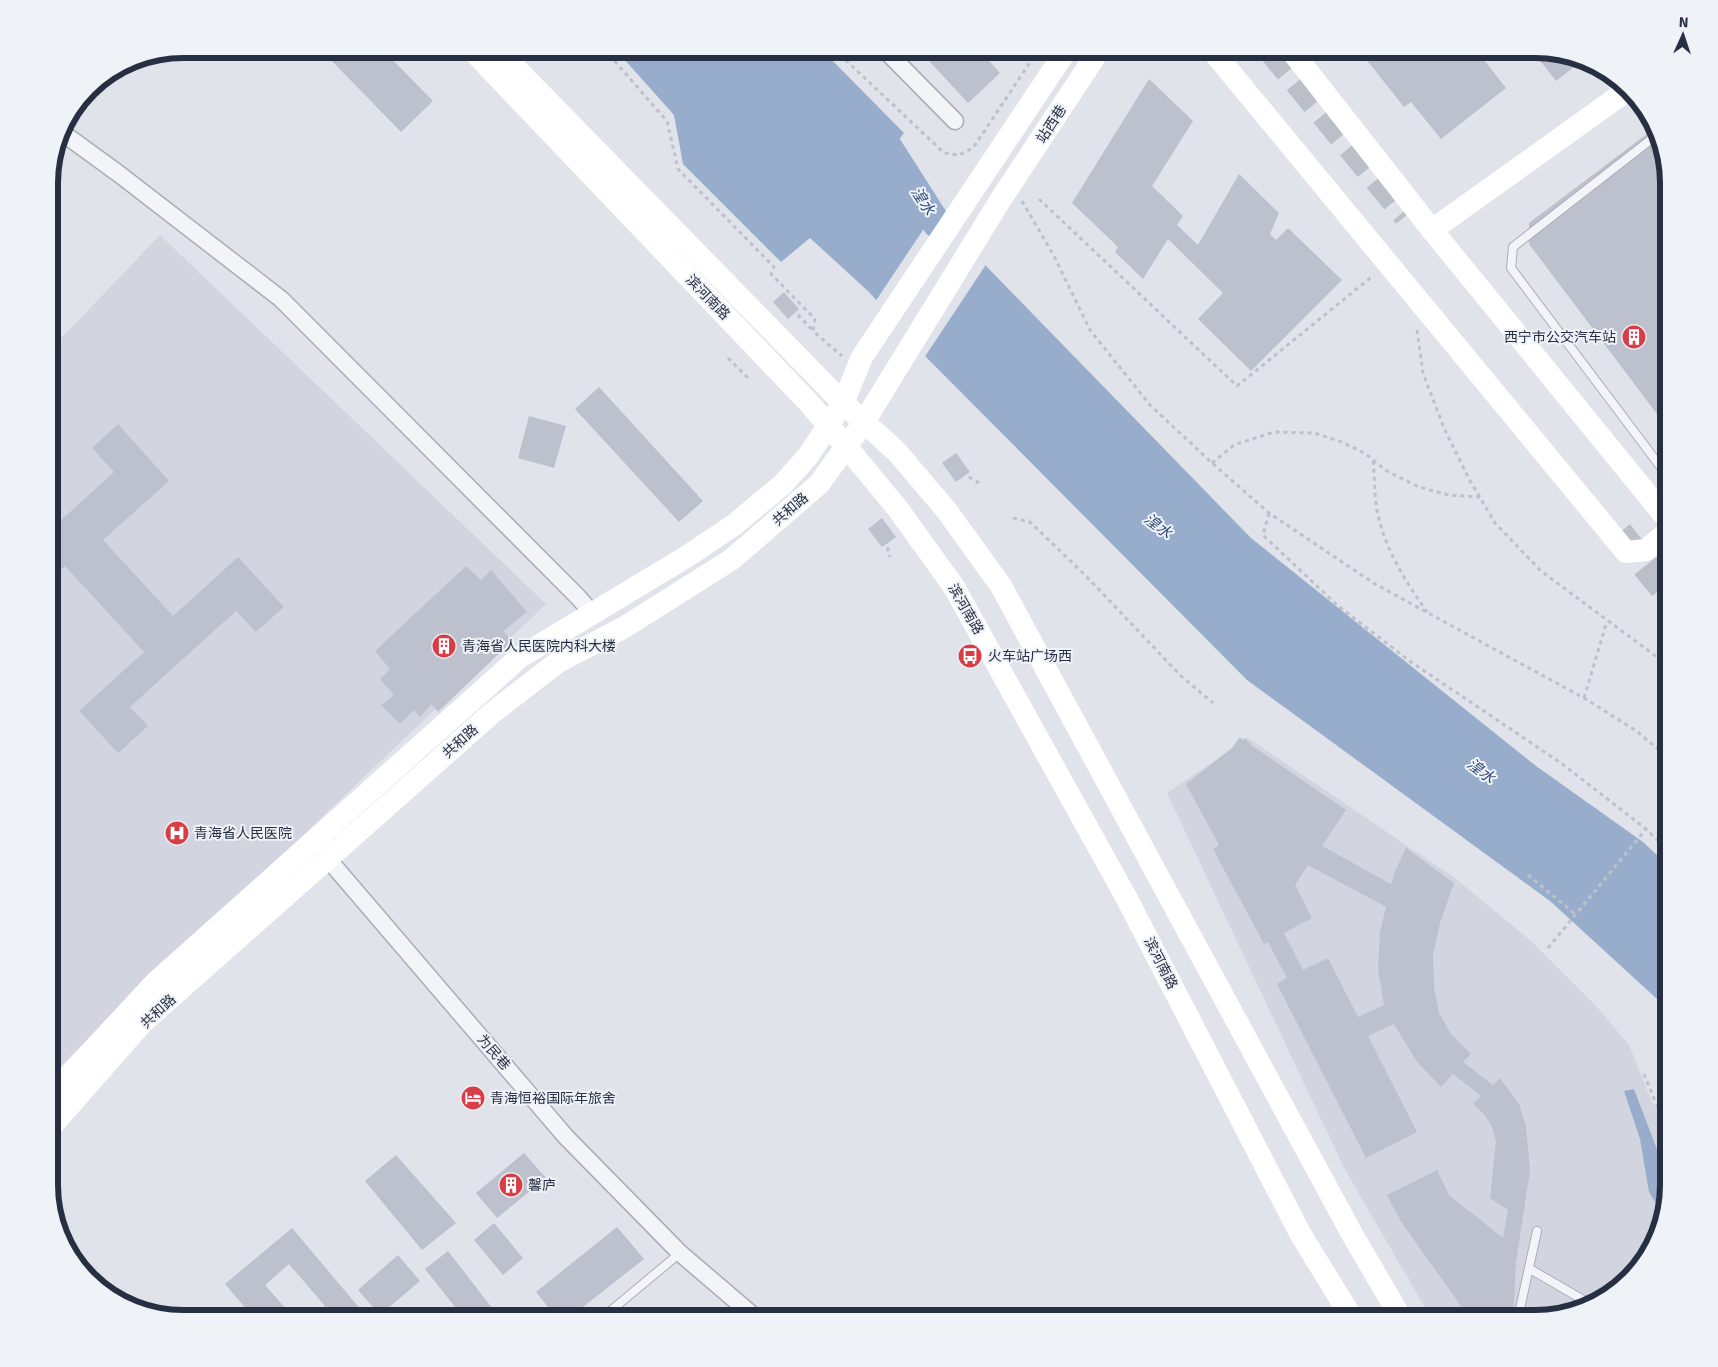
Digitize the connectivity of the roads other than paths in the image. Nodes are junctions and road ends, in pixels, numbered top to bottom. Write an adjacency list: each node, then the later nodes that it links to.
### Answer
1 (480, 58): 17 (main road, 滨河南路)
2 (506, 58): 15 (main road)
3 (893, 58): 9 (street)
4 (1061, 58): 13 (main road, 站西巷)
5 (1095, 58): 14 (main road, 站西巷)
6 (1217, 58): 21 (main road)
7 (1297, 58): 12 (main road)
8 (1623, 93): 12 (main road)
9 (955, 120)
10 (66, 136): 22 (street)
11 (1652, 138): 19 (lane)
12 (1432, 230): 20 (main road)
13 (852, 357): 15 (main road, 共和路)
14 (887, 382): 16 (main road, 共和路)
15 (843, 403): 16 (main road); 17 (main road, 共和路)
16 (864, 422): 18 (main road, 共和路); 33 (main road)
17 (828, 425): 18 (main road, 滨河南路); 22 (main road, 共和路)
18 (846, 446): 23 (main road, 共和路); 32 (main road, 滨河南路)
19 (1660, 466)
20 (1660, 511)
21 (1660, 538)
22 (592, 613): 24 (main road, 共和路)
23 (328, 859): 25 (main road, 共和路); 27 (street, 为民巷)
24 (58, 1087)
25 (58, 1119)
26 (1537, 1231): 28 (lane)
27 (680, 1253): 30 (lane); 31 (street, 为民巷)
28 (1530, 1269): 29 (lane); 34 (lane)
29 (1583, 1300)
30 (612, 1310)
31 (747, 1310)
32 (1347, 1310)
33 (1396, 1310)
34 (1520, 1310)

